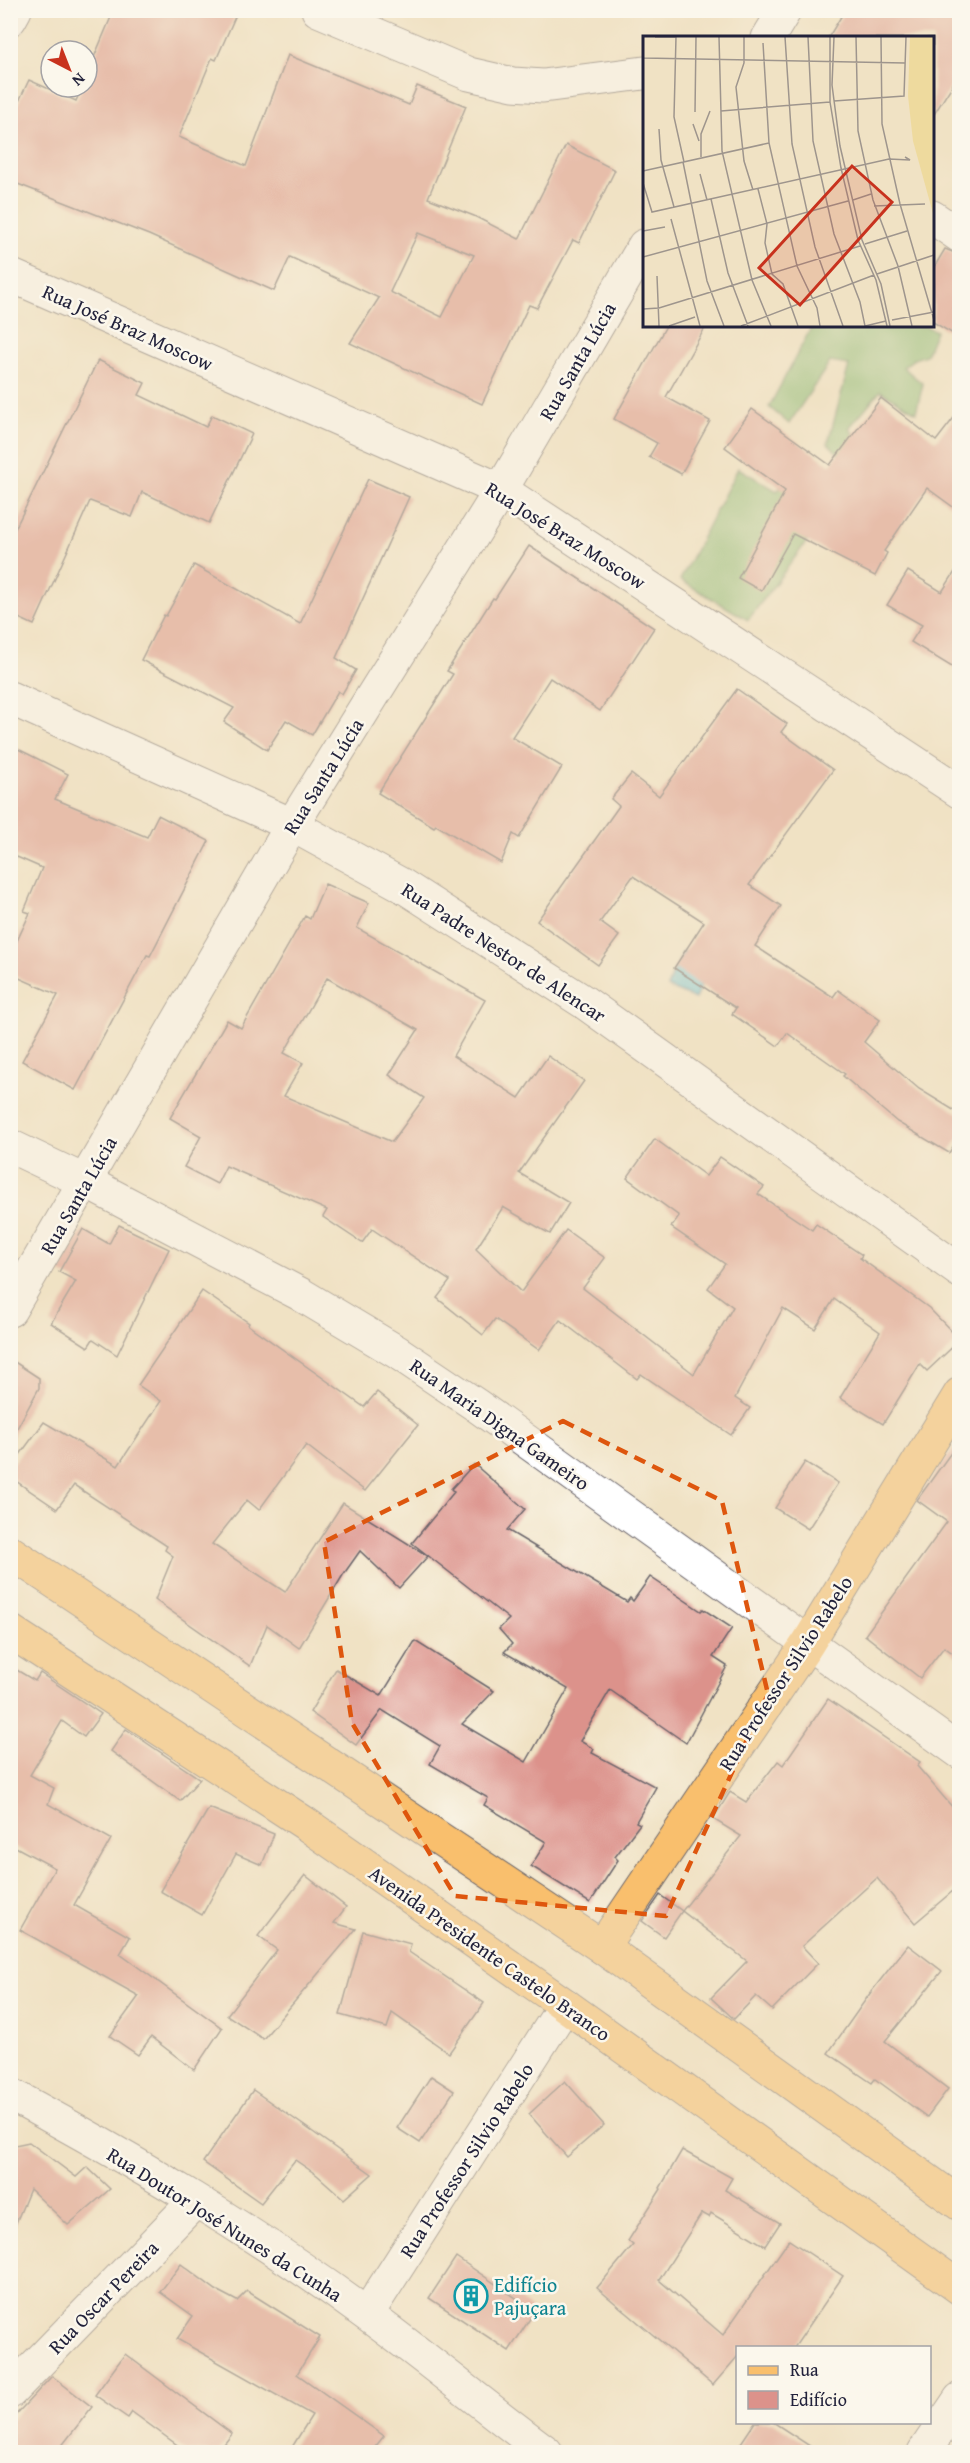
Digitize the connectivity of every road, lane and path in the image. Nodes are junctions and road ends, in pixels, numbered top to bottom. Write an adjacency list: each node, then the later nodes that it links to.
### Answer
1 (15, 10): 4 (street)
2 (318, 10): 6 (street)
3 (785, 10): 5 (street)
4 (10, 19)
5 (769, 36)
6 (643, 72)
7 (934, 218): 8 (street)
8 (960, 236)
9 (643, 249): 11 (street, Rua Santa Lúcia)
10 (10, 275): 11 (street, Rua José Braz Moscow)
11 (501, 490): 13 (street, Rua José Braz Moscow); 14 (street, Rua Santa Lúcia)
12 (10, 698): 14 (street, Rua Padre Nestor de Alencar)
13 (960, 792)
14 (292, 825): 16 (street, Rua Santa Lúcia); 17 (street, Rua Padre Nestor de Alencar)
15 (10, 1146): 16 (street, Rua Maria Digna Gameiro)
16 (86, 1182): 18 (street, Rua Santa Lúcia); 22 (street, Rua Maria Digna Gameiro)
17 (960, 1271)
18 (10, 1310)
19 (960, 1394): 22 (main road, Rua Professor Silvio Rabelo)
20 (10, 1552): 24 (main road)
21 (10, 1631): 25 (main road, Avenida Presidente Castelo Branco)
22 (808, 1643): 23 (street, Rua Maria Digna Gameiro); 24 (main road, Rua Professor Silvio Rabelo)
23 (960, 1752)
24 (602, 1947): 28 (main road)
25 (565, 2005): 29 (main road, Avenida Presidente Castelo Branco); 30 (street, Rua Professor Silvio Rabelo)
26 (10, 2094): 27 (street, Rua Doutor José Nunes da Cunha)
27 (195, 2201): 30 (street, Rua Doutor José Nunes da Cunha); 31 (street, Rua Oscar Pereira)
28 (960, 2205)
29 (960, 2288)
30 (367, 2314): 33 (street, Rua Doutor José Nunes da Cunha)
31 (10, 2392)
32 (960, 2399): 34 (street)
33 (546, 2452)
34 (924, 2452)

